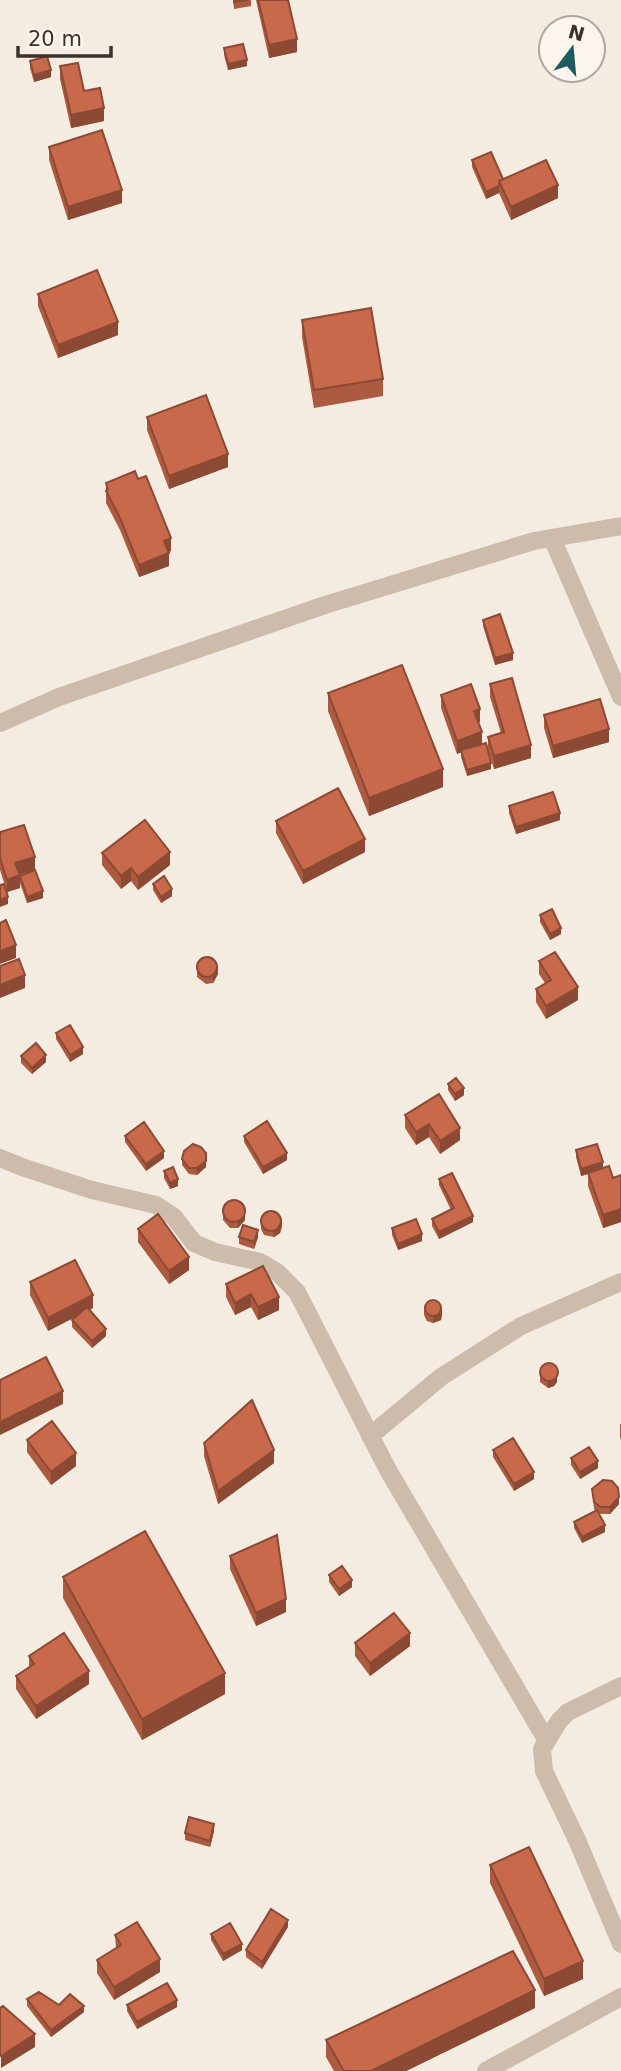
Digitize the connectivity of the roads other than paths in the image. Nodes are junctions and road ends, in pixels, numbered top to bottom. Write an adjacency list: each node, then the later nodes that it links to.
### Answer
1 (621, 526): 2 (street)
2 (552, 538): 3 (street); 4 (street)
3 (621, 697)
4 (0, 723)
5 (0, 1158): 7 (street)
6 (621, 1282): 7 (street)
7 (370, 1436): 9 (street)
8 (621, 1686): 9 (street)
9 (547, 1741): 10 (street)
10 (621, 1944)
11 (621, 1997): 12 (street)
12 (486, 2071)

